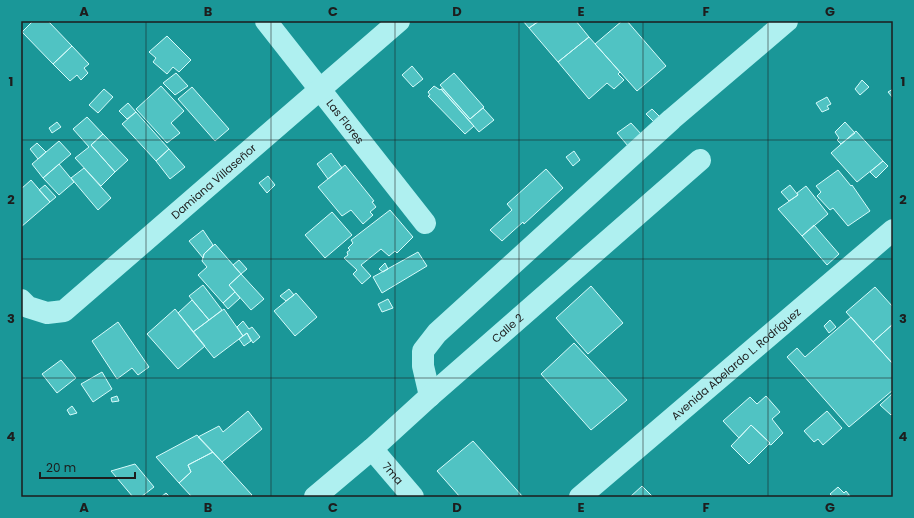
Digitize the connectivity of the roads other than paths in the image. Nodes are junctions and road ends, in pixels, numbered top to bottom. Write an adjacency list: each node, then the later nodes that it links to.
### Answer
1 (266, 21): 4 (street, Las Flores)
2 (398, 21): 4 (street, Damiana Villaseñor)
3 (787, 21): 9 (street)
4 (319, 89): 6 (street, Las Flores); 8 (street, Damiana Villaseñor)
5 (700, 160): 9 (street, Calle 2)
6 (425, 223)
7 (893, 230): 13 (street, Avenida Abelardo L. Rodríguez)
8 (21, 300)
9 (430, 396): 10 (street, Calle 2)
10 (372, 450): 11 (street, Calle 2); 12 (street, 7ma)
11 (315, 497)
12 (413, 497)
13 (580, 497)

